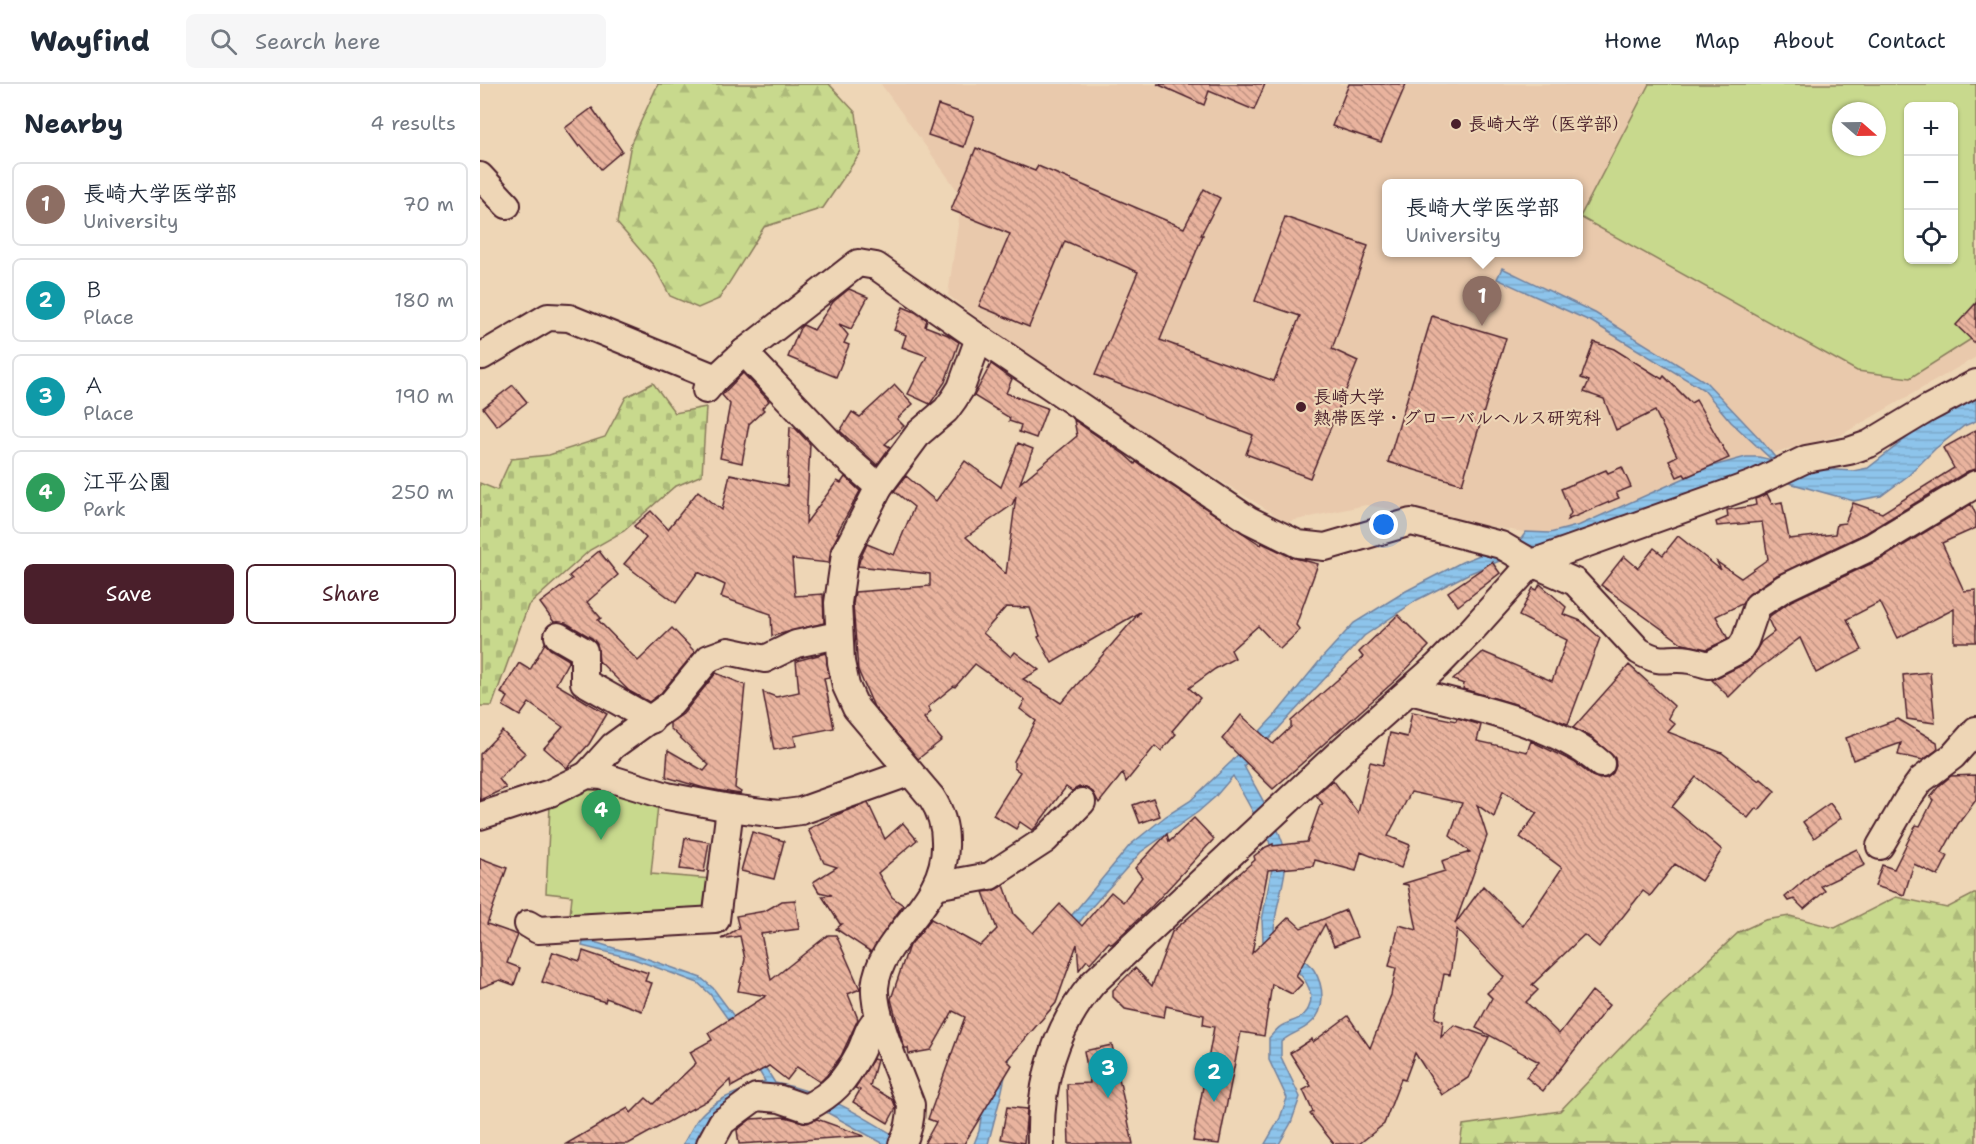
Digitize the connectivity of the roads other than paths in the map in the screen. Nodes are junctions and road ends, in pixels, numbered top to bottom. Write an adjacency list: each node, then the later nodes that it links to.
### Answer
1 (480, 176): 2 (street)
2 (507, 205)
3 (979, 338): 4 (street); 8 (street); 9 (street)
4 (744, 352): 5 (street); 8 (street)
5 (480, 355)
6 (1976, 383): 9 (street)
7 (1976, 484): 9 (street)
8 (879, 487): 10 (street)
9 (1517, 554): 12 (street)
10 (838, 635): 13 (street); 16 (street)
11 (558, 636): 13 (street)
12 (1410, 691): 15 (street); 27 (street)
13 (651, 720): 17 (street)
14 (1976, 730): 21 (street)
15 (1601, 764)
16 (908, 772): 19 (street); 22 (street)
17 (587, 775): 19 (street); 20 (street)
18 (1082, 802): 22 (street)
19 (730, 808): 23 (street)
20 (480, 816)
21 (1880, 846)
22 (935, 886): 24 (street)
23 (528, 924)
24 (879, 1018): 25 (street); 26 (street)
25 (905, 1139)
26 (710, 1144)
27 (1041, 1144)

